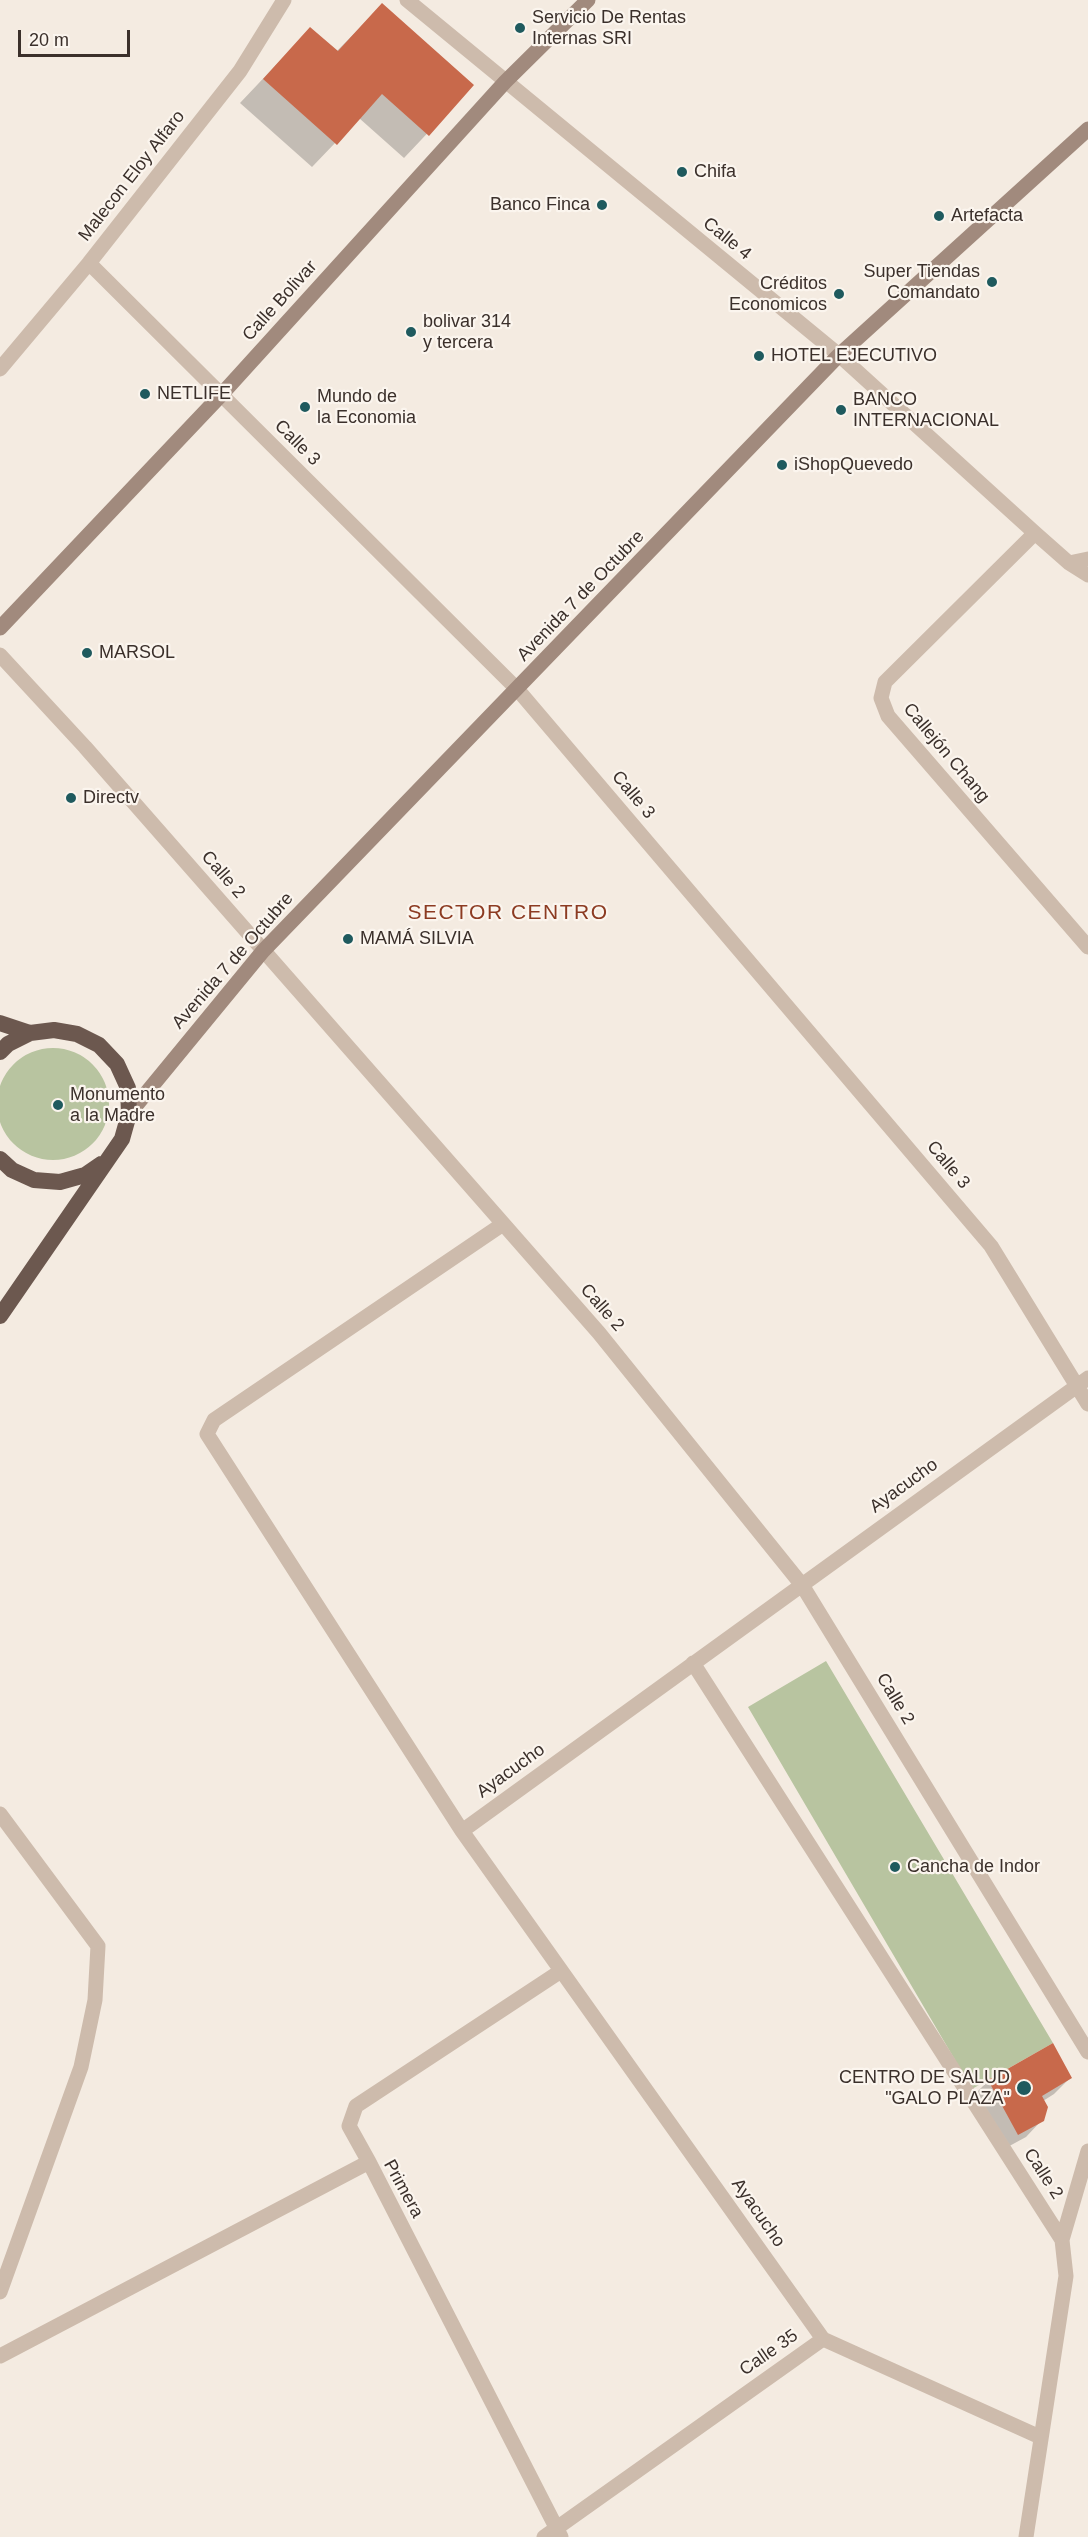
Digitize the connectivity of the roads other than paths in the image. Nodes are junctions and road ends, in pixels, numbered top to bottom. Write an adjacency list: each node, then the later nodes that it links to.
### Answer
1 (284, 0): 6 (street, Malecon Eloy Alfaro)
2 (407, 0): 4 (street, Calle 4)
3 (588, 0): 4 (main road, Calle Bolivar)
4 (505, 82): 7 (street, Calle 4); 9 (main road, Calle Bolivar)
5 (1088, 129): 7 (main road, Avenida 7 de Octubre)
6 (89, 263): 8 (street, Malecon Eloy Alfaro); 9 (street, Calle 3)
7 (839, 355): 10 (street, Calle 4); 16 (main road, Avenida 7 de Octubre)
8 (0, 369)
9 (221, 395): 14 (main road, Calle Bolivar); 16 (street, Calle 3)
10 (1035, 533): 12 (street, Calle 4); 17 (street, Callejón Chang)
11 (1088, 559): 12 (street)
12 (1069, 563): 13 (street, Calle 4)
13 (1088, 575)
14 (0, 628)
15 (0, 655): 18 (street, Calle 2)
16 (518, 690): 18 (main road, Avenida 7 de Octubre); 27 (street, Calle 3)
17 (1088, 947)
18 (263, 951): 22 (main road, Avenida 7 de Octubre); 25 (street, Calle 2)
19 (0, 1023): 20 (highway)
20 (30, 1034): 21 (highway); 22 (highway)
21 (0, 1052)
22 (129, 1114): 24 (highway)
23 (0, 1159): 24 (highway)
24 (107, 1161): 26 (highway)
25 (503, 1224): 29 (street, Calle 2); 32 (street)
26 (0, 1316)
27 (1082, 1382): 28 (street, Calle 3); 29 (street, Ayacucho)
28 (1088, 1404)
29 (802, 1585): 30 (street, Ayacucho); 34 (street, Calle 2)
30 (693, 1663): 32 (street, Ayacucho); 37 (street, Calle 2)
31 (0, 1815): 38 (street)
32 (462, 1831): 33 (street, Ayacucho)
33 (561, 1971): 36 (street); 39 (street, Ayacucho)
34 (1088, 2052)
35 (1088, 2151): 37 (street)
36 (369, 2162): 40 (street, Primera); 42 (street, Primera)
37 (1062, 2240): 41 (street, Calle 2)
38 (0, 2292)
39 (823, 2339): 41 (street, Calle 35); 42 (street, Calle 35)
40 (0, 2356)
41 (1040, 2437): 43 (street, Calle 2)
42 (553, 2534)
43 (1026, 2537)

